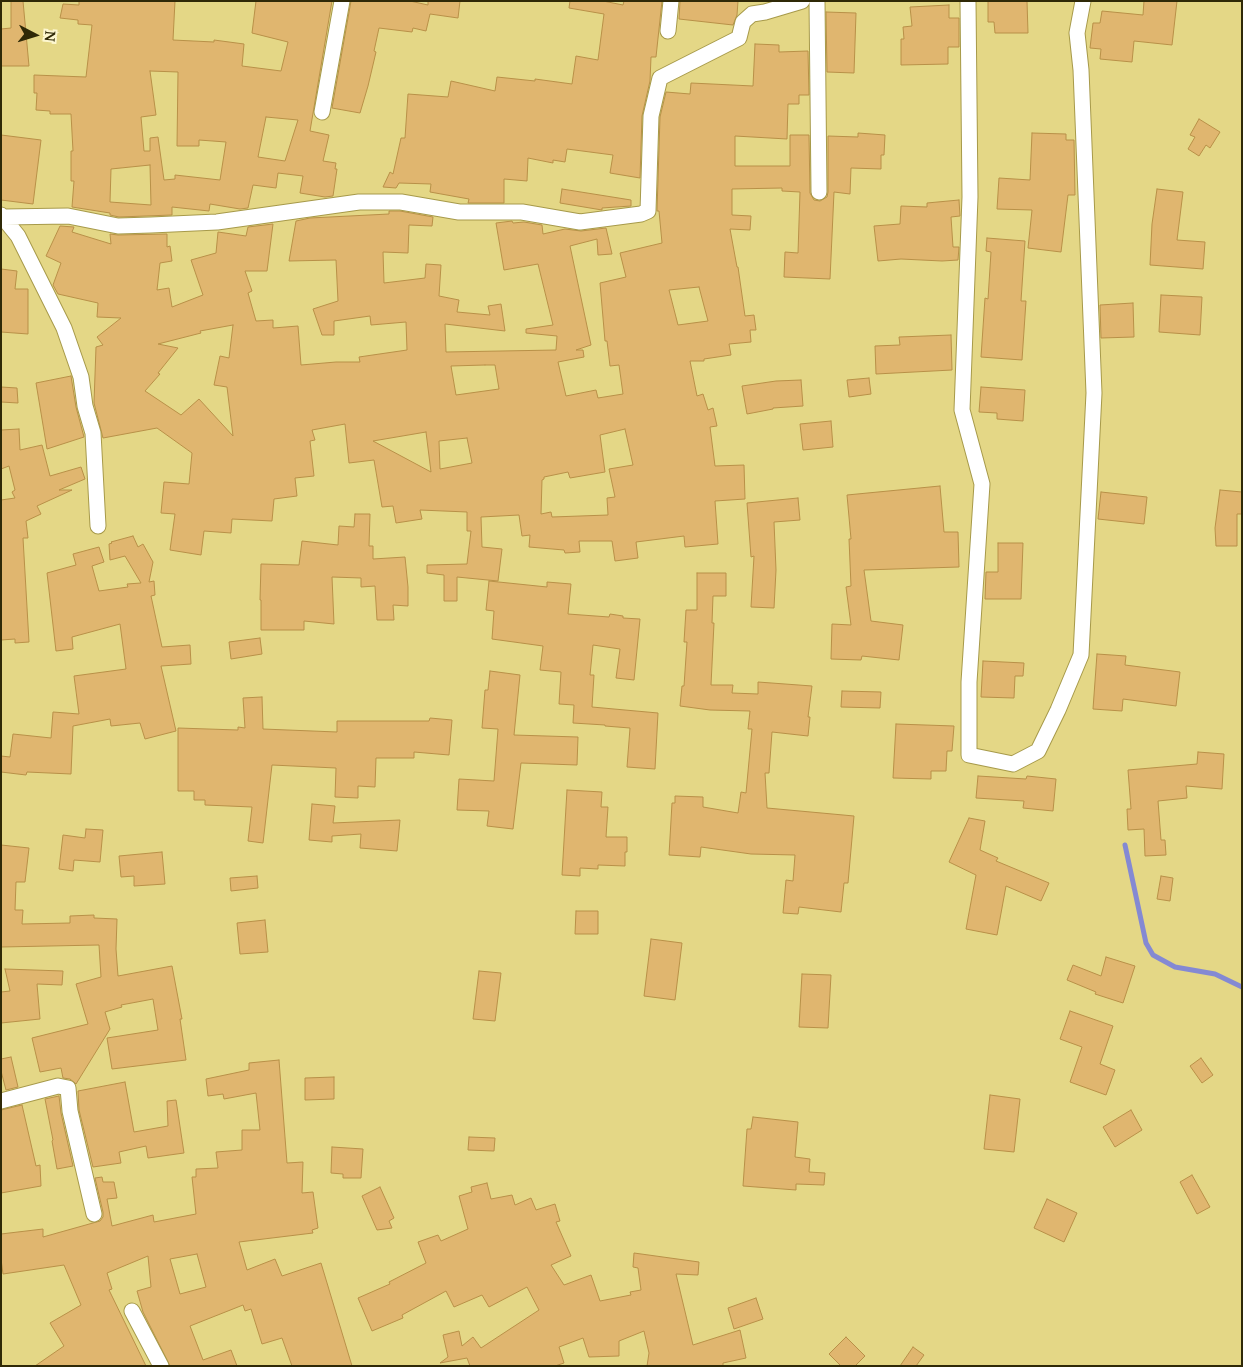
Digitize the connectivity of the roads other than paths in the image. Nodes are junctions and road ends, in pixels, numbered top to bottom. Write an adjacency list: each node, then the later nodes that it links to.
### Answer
1 (342, 1): 10 (street)
2 (671, 1): 9 (street)
3 (754, 1): 8 (street)
4 (802, 1): 8 (street)
5 (817, 1): 11 (street)
6 (968, 1): 7 (street)
7 (1083, 1)
8 (769, 11): 12 (street)
9 (668, 31)
10 (322, 112)
11 (819, 192)
12 (2, 216): 13 (street)
13 (98, 526)
14 (1, 1101): 15 (street)
15 (94, 1214)
16 (132, 1311): 17 (street)
17 (161, 1366)

